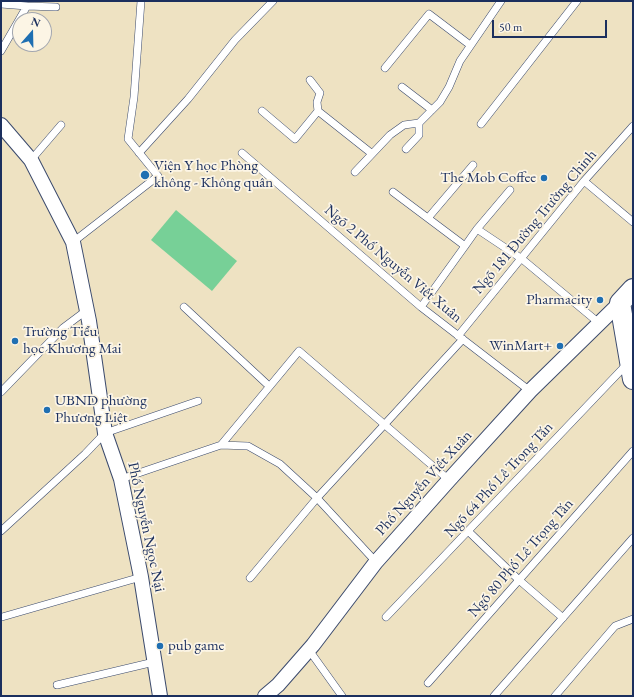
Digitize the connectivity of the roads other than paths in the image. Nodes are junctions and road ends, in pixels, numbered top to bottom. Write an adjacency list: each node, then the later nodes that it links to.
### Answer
1 (141, 1): 22 (lane)
2 (273, 1): 22 (lane)
3 (501, 1): 8 (lane)
4 (576, 1): 17 (lane)
5 (1, 4): 6 (lane)
6 (27, 6): 7 (lane); 9 (lane)
7 (56, 7)
8 (470, 45): 10 (lane); 13 (lane)
9 (1, 51)
10 (385, 68)
11 (310, 80): 15 (lane)
12 (402, 87): 13 (lane)
13 (432, 110): 16 (lane)
14 (262, 111): 15 (lane)
15 (318, 111): 24 (lane)
16 (419, 124): 21 (lane); 24 (lane)
17 (481, 124)
18 (1, 125): 25 (street, Phố Nguyễn Ngọc Nại)
19 (61, 125): 25 (lane)
20 (633, 126): 28 (lane, Ngõ 181 Đường Trường Chinh)
21 (406, 149)
22 (139, 153): 34 (lane)
23 (242, 153): 39 (lane, Ngõ 2 Phố Nguyễn Viết Xuân)
24 (371, 154): 27 (lane)
25 (31, 160): 34 (street, Phố Nguyễn Ngọc Nại)
26 (473, 165): 31 (lane)
27 (355, 172)
28 (584, 181): 32 (lane); 36 (lane, Ngõ 181 Đường Trường Chinh)
29 (510, 190): 33 (lane)
30 (393, 192): 31 (lane)
31 (428, 218): 35 (lane)
32 (633, 222)
33 (477, 230): 35 (lane); 36 (lane)
34 (73, 242): 40 (street, Phố Nguyễn Ngọc Nại)
35 (465, 246): 39 (lane)
36 (522, 258): 41 (lane); 42 (lane, Ngõ 181 Đường Trường Chinh)
37 (627, 296): 41 (street, Phố Nguyễn Viết Xuân); 43 (main road)
38 (184, 307): 44 (lane)
39 (421, 307): 42 (lane, Ngõ 2 Phố Nguyễn Viết Xuân)
40 (87, 310): 46 (lane); 49 (street, Phố Nguyễn Ngọc Nại)
41 (599, 322): 45 (street, Phố Nguyễn Viết Xuân)
42 (460, 337): 45 (lane, Ngõ 2 Phố Nguyễn Viết Xuân); 48 (lane, Ngõ 181 Đường Trường Chinh)
43 (631, 370): 56 (lane, Ngõ 64 Phố Lê Trọng Tấn)
44 (269, 386): 48 (lane); 50 (lane)
45 (530, 391): 53 (street, Phố Nguyễn Viết Xuân)
46 (1, 392)
47 (198, 401): 49 (lane)
48 (385, 424): 53 (lane); 54 (lane, Ngõ 181 Đường Trường Chinh)
49 (106, 433): 52 (street, Phố Nguyễn Ngọc Nại); 55 (lane)
50 (221, 445): 52 (lane); 54 (lane)
51 (633, 451): 61 (lane, Ngõ 80 Phố Lê Trọng Tấn)
52 (121, 479): 59 (street, Phố Nguyễn Ngọc Nại)
53 (449, 480): 58 (street, Phố Nguyễn Viết Xuân)
54 (317, 498): 58 (lane); 60 (lane, Ngõ 181 Đường Trường Chinh)
55 (1, 530)
56 (468, 531): 61 (lane); 63 (lane, Ngõ 64 Phố Lê Trọng Tấn)
57 (633, 538): 64 (lane)
58 (376, 562): 66 (street, Phố Nguyễn Viết Xuân)
59 (141, 577): 62 (lane); 67 (street, Phố Nguyễn Ngọc Nại)
60 (250, 578)
61 (519, 580): 64 (lane); 68 (lane, Ngõ 80 Phố Lê Trọng Tấn)
62 (1, 617)
63 (386, 617)
64 (563, 618): 73 (lane)
65 (633, 619): 74 (lane)
66 (309, 650): 71 (street, Phố Nguyễn Viết Xuân); 72 (lane)
67 (154, 662): 69 (lane); 70 (street, Phố Nguyễn Ngọc Nại)
68 (428, 683)
69 (57, 685)
70 (160, 696)
71 (265, 696)
72 (342, 696)
73 (494, 696)
74 (554, 696)

